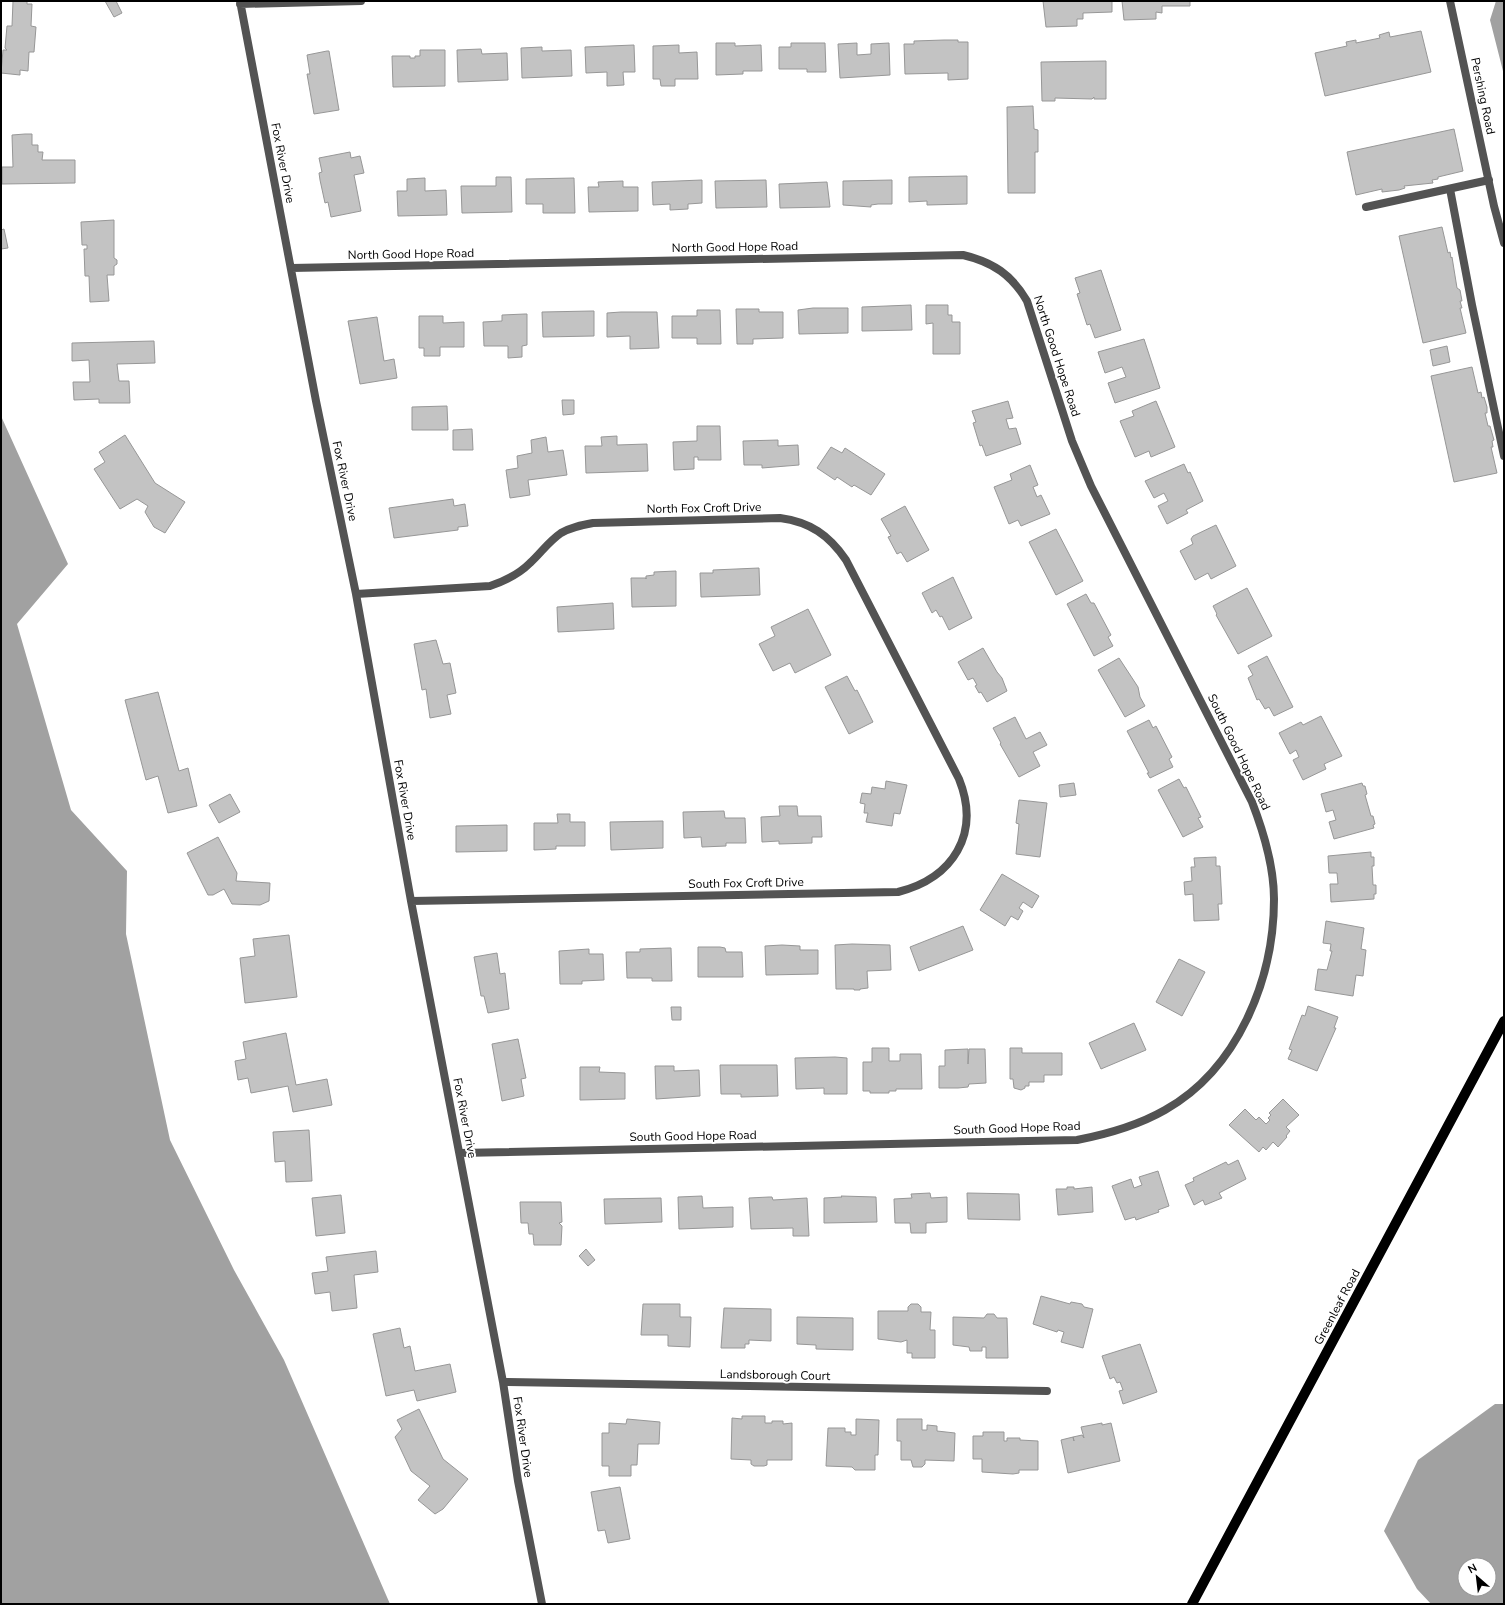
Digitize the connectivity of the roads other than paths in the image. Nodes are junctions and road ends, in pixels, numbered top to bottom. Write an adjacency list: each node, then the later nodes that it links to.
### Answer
1 (361, 1): 3 (street)
2 (1450, 1): 4 (street, Pershing Road)
3 (240, 2): 8 (street, Fox River Drive)
4 (1489, 180): 5 (street); 7 (street, Pershing Road)
5 (1450, 188): 6 (street); 10 (street)
6 (1366, 207)
7 (1504, 243)
8 (291, 268): 9 (street, North Good Hope Road); 11 (street, Fox River Drive)
9 (1068, 429): 15 (street, South Good Hope Road)
10 (1504, 456)
11 (356, 594): 12 (street, North Fox Croft Drive); 13 (street, Fox River Drive)
12 (944, 749): 13 (street, South Fox Croft Drive)
13 (411, 901): 15 (street, Fox River Drive)
14 (1503, 1023): 19 (main road, Greenleaf Road)
15 (460, 1153): 16 (street, Fox River Drive)
16 (503, 1382): 17 (street, Landsborough Court); 18 (street, Fox River Drive)
17 (1046, 1391)
18 (542, 1604)
19 (1192, 1604)

